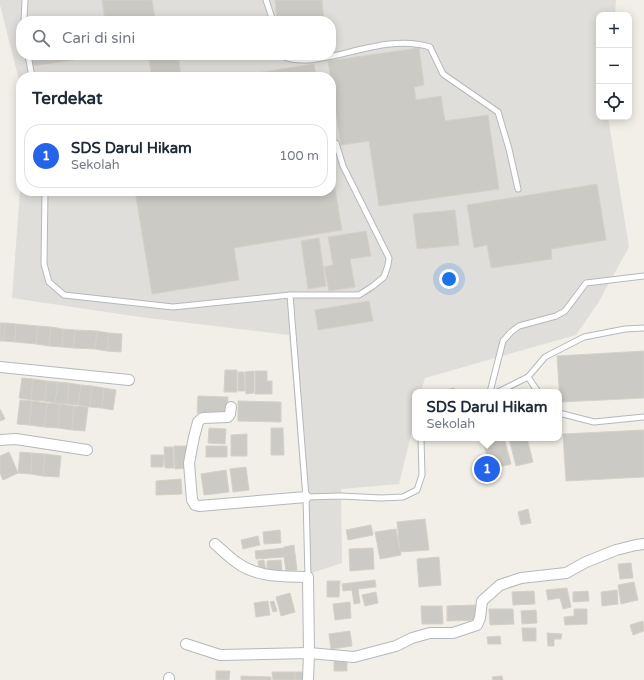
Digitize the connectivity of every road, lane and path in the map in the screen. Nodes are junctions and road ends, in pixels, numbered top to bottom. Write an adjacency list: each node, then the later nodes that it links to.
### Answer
1 (25, 0): 3 (lane)
2 (266, 0): 4 (lane)
3 (24, 16)
4 (271, 16)
5 (336, 55): 9 (lane)
6 (29, 60): 7 (lane)
7 (31, 72)
8 (336, 143): 12 (lane)
9 (518, 189)
10 (45, 196): 12 (lane)
11 (644, 276): 17 (lane)
12 (290, 295): 26 (lane)
13 (644, 328): 15 (lane)
14 (0, 367): 16 (street)
15 (528, 377): 18 (lane); 19 (lane)
16 (129, 380)
17 (491, 389)
18 (504, 389)
19 (536, 389)
20 (230, 407): 26 (street)
21 (562, 414): 22 (lane)
22 (644, 418)
23 (0, 440): 25 (street)
24 (421, 441): 26 (lane)
25 (87, 450)
26 (306, 497): 29 (lane)
27 (215, 544): 29 (street)
28 (644, 544): 31 (street)
29 (308, 577): 31 (street)
30 (186, 644): 31 (street)
31 (309, 653): 32 (street)
32 (308, 680)

